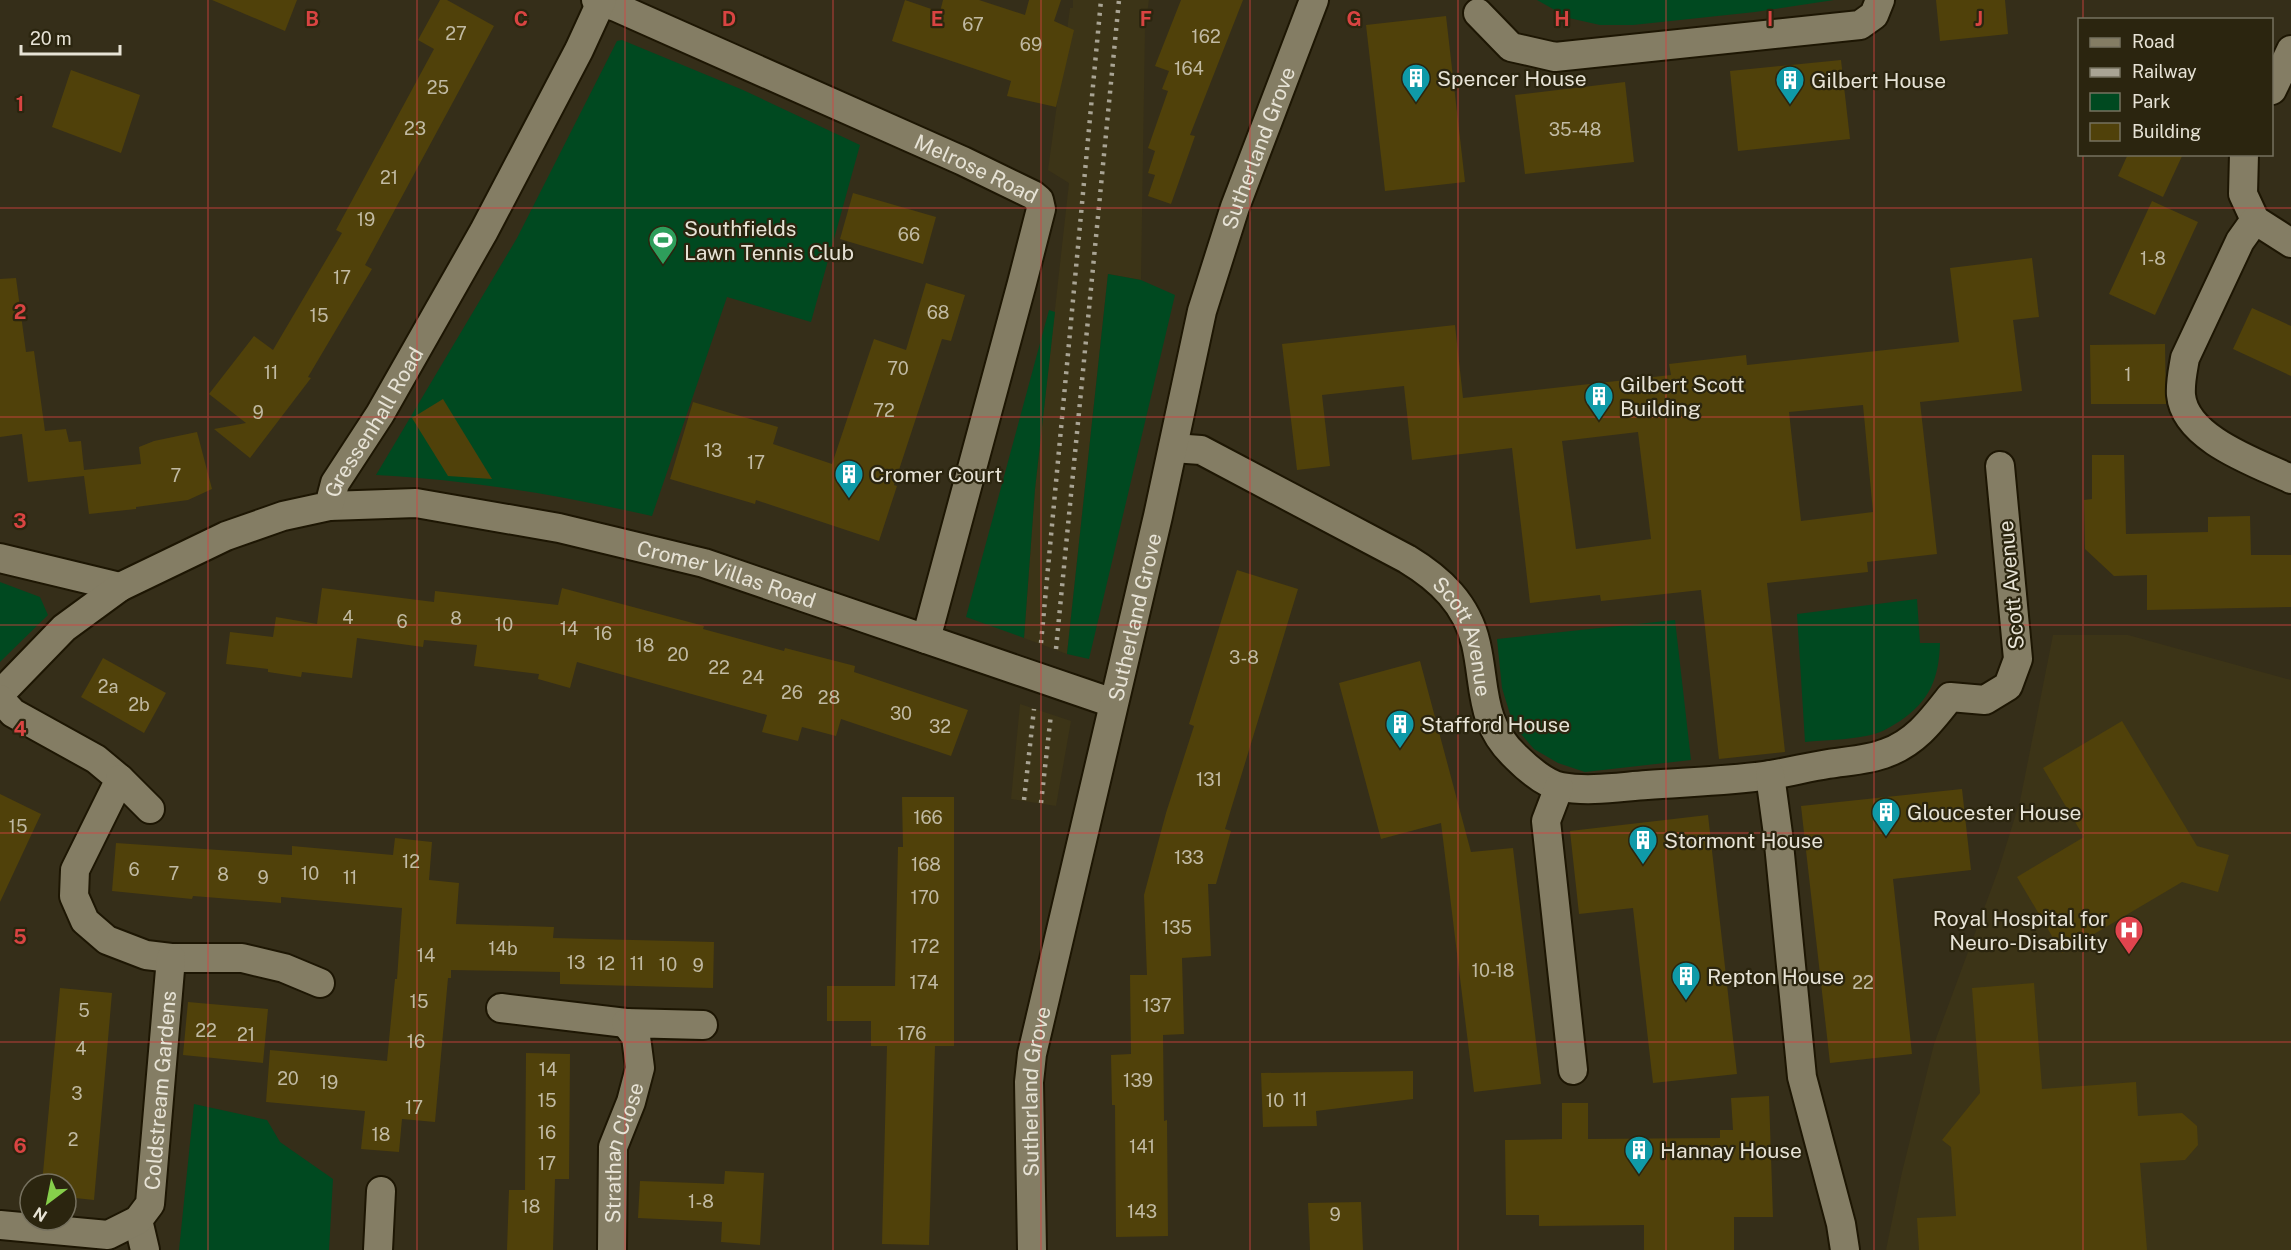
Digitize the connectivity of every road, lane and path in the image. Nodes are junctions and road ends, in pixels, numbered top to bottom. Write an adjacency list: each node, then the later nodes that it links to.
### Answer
1 (600, 0): 13 (street, Gressenhall Road); 16 (street, Melrose Road)
2 (1314, 0): 10 (street, Sutherland Grove)
3 (1880, 0): 4 (street)
4 (1478, 13)
5 (2291, 50): 6 (street)
6 (2273, 86)
7 (2244, 156): 8 (street)
8 (2254, 220): 9 (street); 12 (street)
9 (2291, 243)
10 (1173, 448): 19 (street, Sutherland Grove); 22 (street, Scott Avenue)
11 (2000, 466): 20 (street, Scott Avenue)
12 (2291, 479)
13 (329, 506): 15 (street, Gressenhall Road); 16 (street, Cromer Villas Road)
14 (0, 558): 15 (street)
15 (120, 587): 17 (street, Gressenhall Road)
16 (926, 639): 19 (street, Cromer Villas Road)
17 (0, 694)
18 (0, 699): 21 (street)
19 (1113, 703): 36 (street, Sutherland Grove)
20 (1770, 775): 22 (street, Scott Avenue); 37 (street)
21 (120, 779): 23 (street); 24 (street)
22 (1559, 787): 29 (street)
23 (150, 809)
24 (171, 958): 25 (street); 31 (street, Coldstream Gardens)
25 (320, 983)
26 (501, 1008): 27 (street)
27 (626, 1023): 28 (street); 35 (street, Strathan Close)
28 (703, 1025)
29 (1573, 1070)
30 (381, 1191): 34 (street)
31 (138, 1220): 32 (street, Coldstream Gardens); 33 (street, Coldstream Gardens)
32 (0, 1225)
33 (145, 1250)
34 (378, 1250)
35 (612, 1250)
36 (1032, 1250)
37 (1845, 1250)

